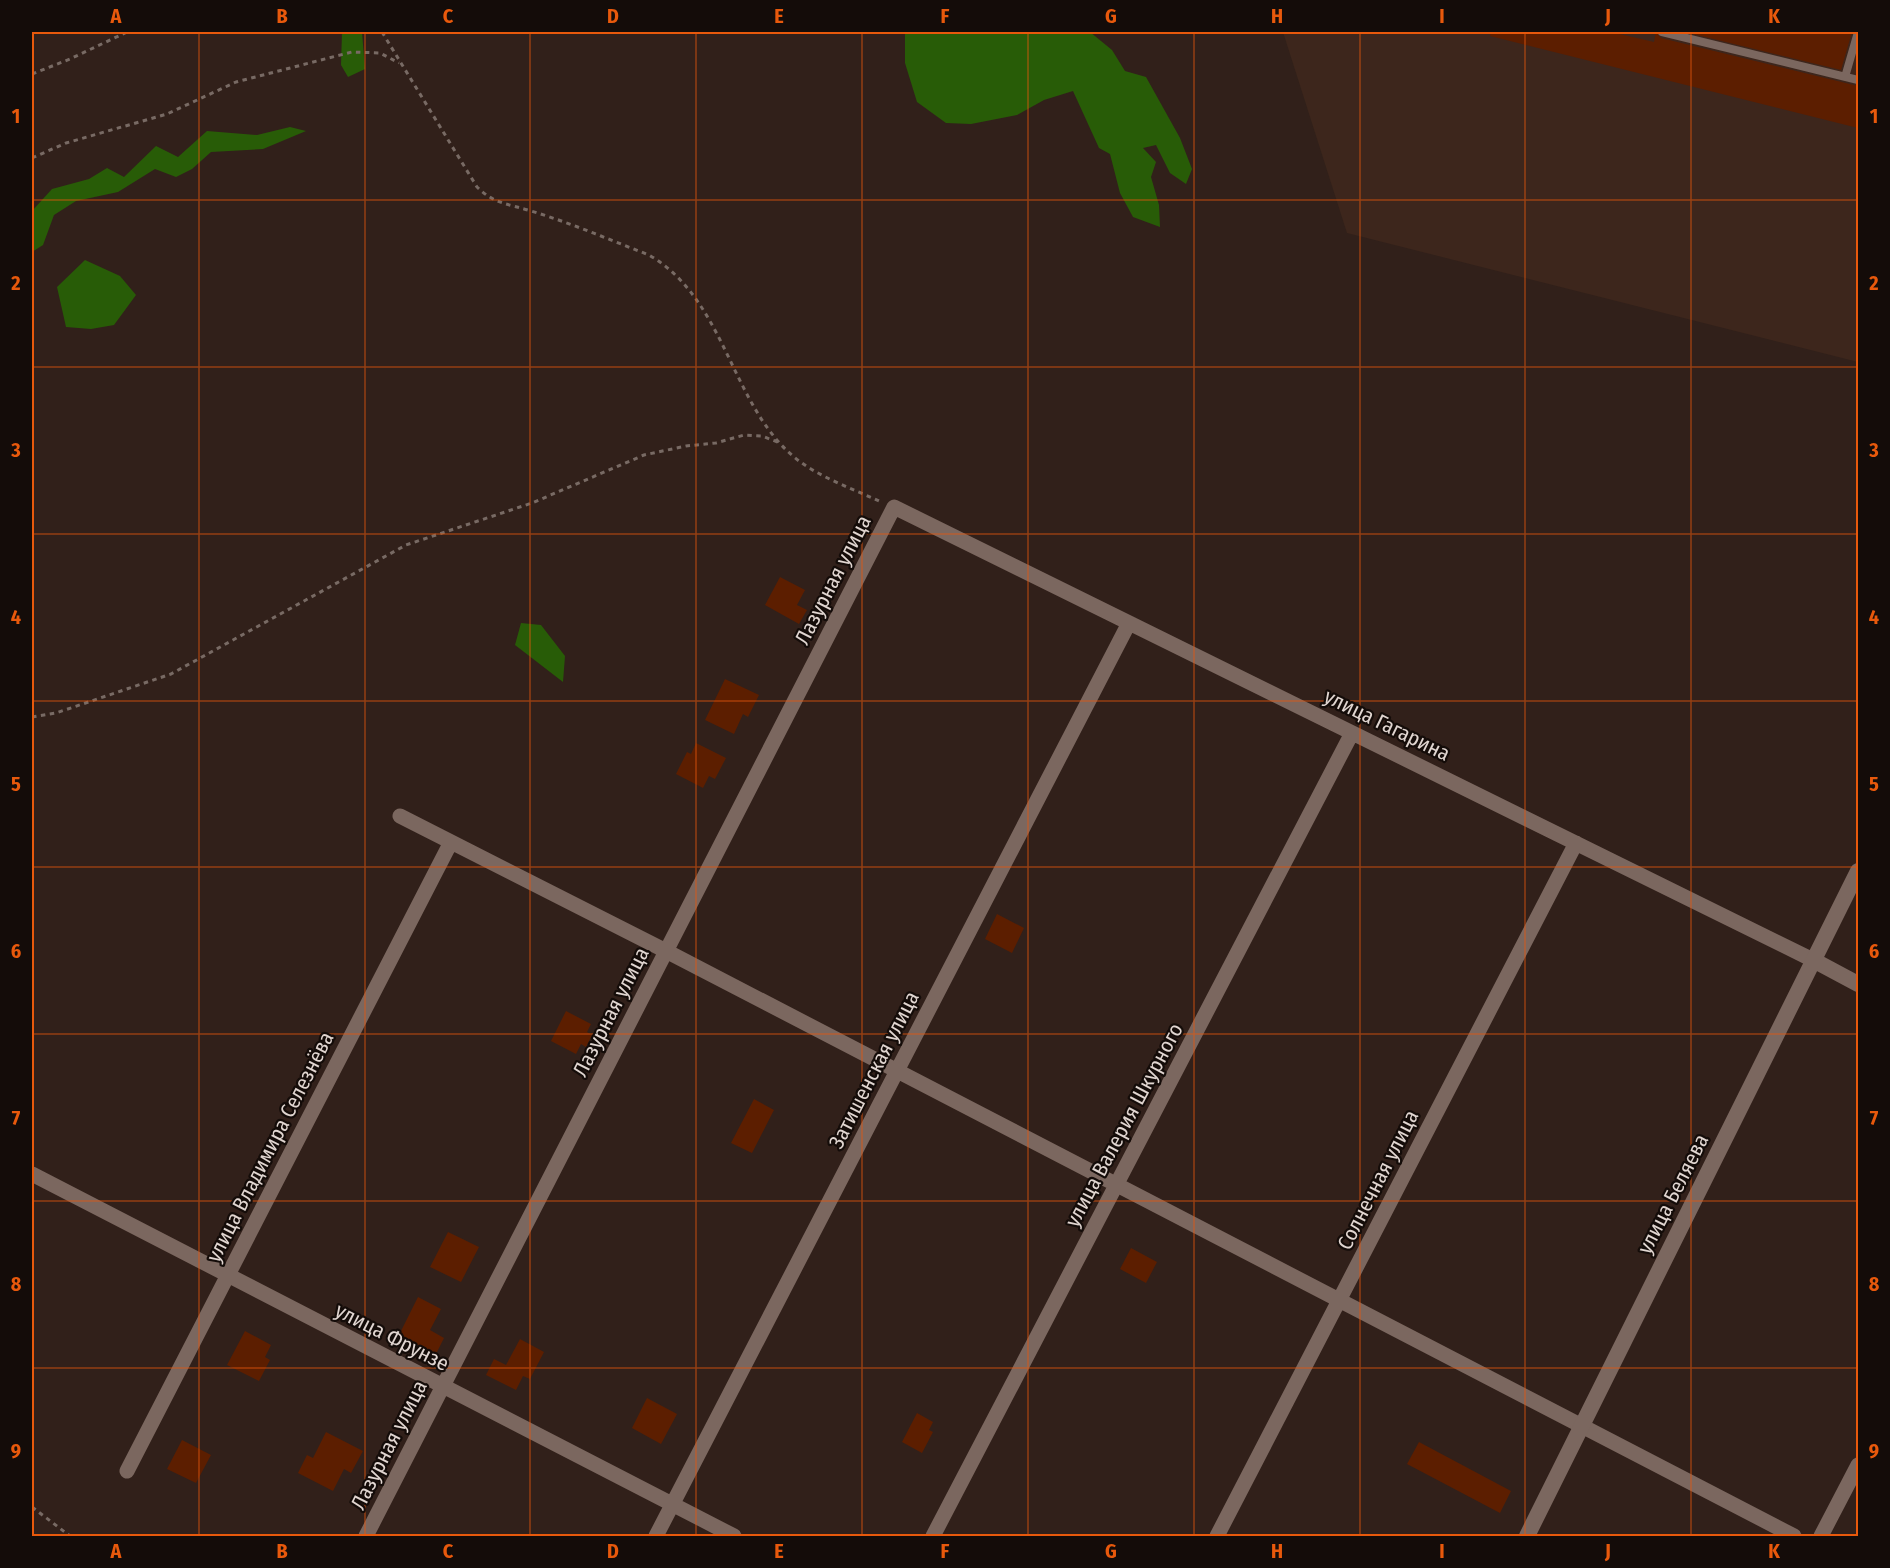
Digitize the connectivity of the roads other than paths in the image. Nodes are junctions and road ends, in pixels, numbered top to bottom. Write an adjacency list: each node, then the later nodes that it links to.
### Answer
1 (1662, 32): 3 (lane)
2 (1858, 32): 3 (lane)
3 (1845, 77): 4 (lane)
4 (1858, 80)
5 (894, 507): 6 (street, улица Гагарина); 12 (street, Лазурная улица)
6 (1129, 623): 7 (street, улица Гагарина); 15 (street, Затишенская улица)
7 (1352, 733): 10 (street, улица Гагарина); 17 (street, улица Валерия Шкурного)
8 (400, 816): 9 (street)
9 (451, 842): 12 (street); 18 (street, улица Владимира Селезнёва)
10 (1576, 843): 13 (street, улица Гагарина); 19 (street, Солнечная улица)
11 (1858, 871): 13 (street, улица Беляева)
12 (666, 951): 15 (street); 20 (street, Лазурная улица)
13 (1815, 961): 14 (street, улица Гагарина); 21 (street, улица Беляева)
14 (1858, 984)
15 (897, 1071): 17 (street); 24 (street, Затишенская улица)
16 (32, 1174): 18 (street, улица Фрунзе)
17 (1117, 1185): 19 (street); 28 (street, улица Валерия Шкурного)
18 (228, 1275): 20 (street, улица Фрунзе); 23 (street, улица Владимира Селезнёва)
19 (1339, 1300): 21 (street); 29 (street, Солнечная улица)
20 (443, 1386): 24 (street, улица Фрунзе); 25 (street, Лазурная улица)
21 (1582, 1426): 30 (street, улица Беляева); 31 (street)
22 (1858, 1465): 32 (street)
23 (127, 1471)
24 (672, 1505): 26 (street, Затишенская улица); 27 (street, улица Фрунзе)
25 (366, 1536)
26 (656, 1536)
27 (734, 1536)
28 (933, 1536)
29 (1217, 1536)
30 (1527, 1536)
31 (1794, 1536)
32 (1821, 1536)

